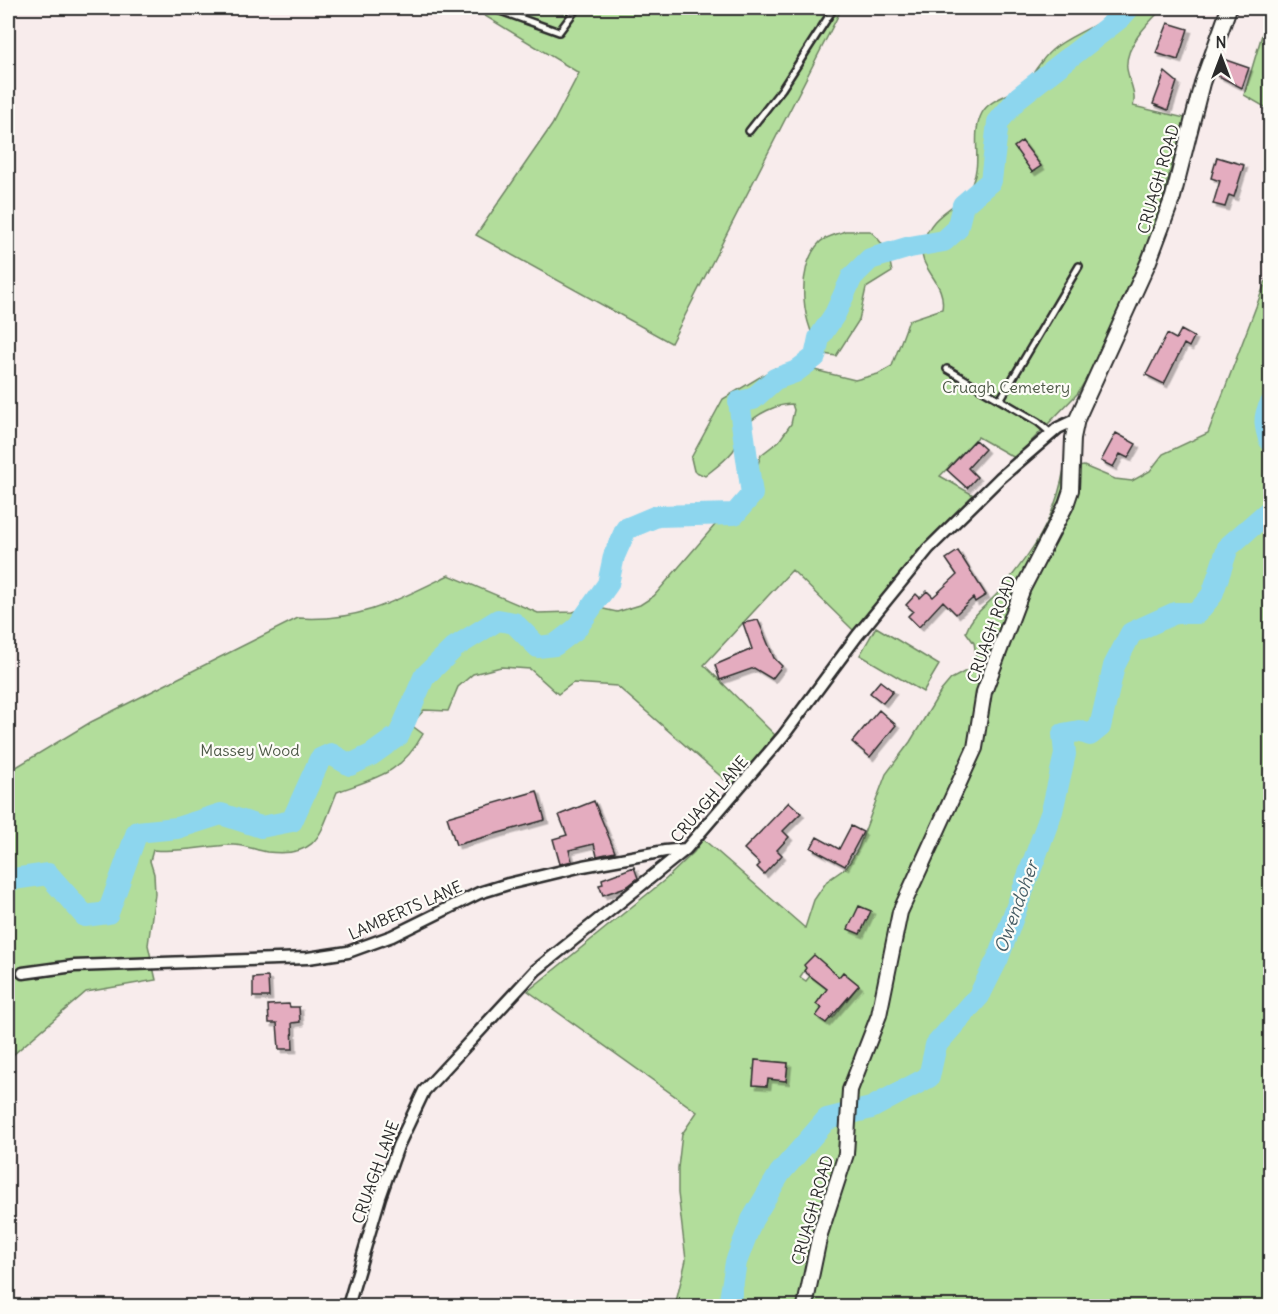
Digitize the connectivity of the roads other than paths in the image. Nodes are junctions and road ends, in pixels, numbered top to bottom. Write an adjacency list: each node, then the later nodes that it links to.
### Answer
1 (492, 8): 2 (lane)
2 (577, 8)
3 (834, 8): 5 (lane)
4 (1229, 8): 9 (main road, CRUAGH ROAD)
5 (749, 131)
6 (1079, 266): 8 (lane)
7 (947, 369): 8 (lane)
8 (1000, 400): 10 (lane)
9 (1077, 419): 10 (street, CRUAGH LANE); 14 (main road, CRUAGH ROAD)
10 (1052, 434): 11 (street, CRUAGH LANE)
11 (686, 849): 12 (street, LAMBERTS LANE); 13 (street, CRUAGH LANE)
12 (23, 973)
13 (348, 1306)
14 (805, 1306)

